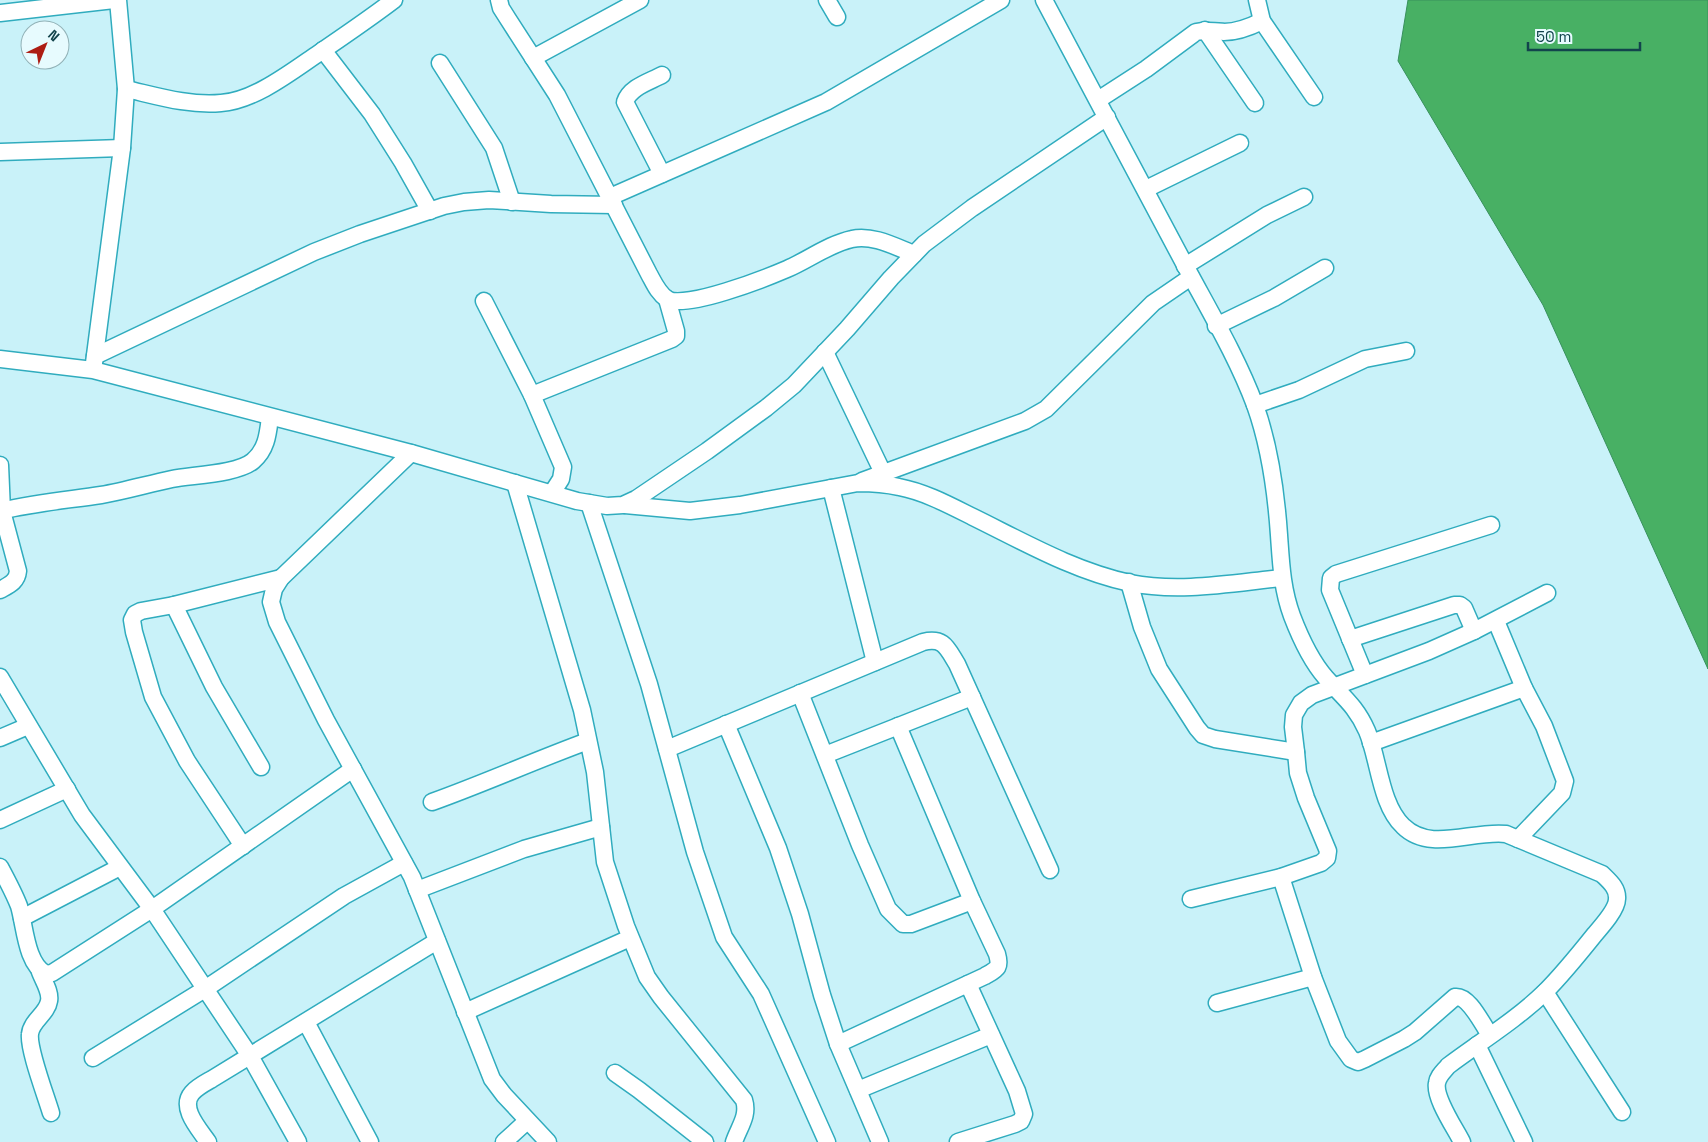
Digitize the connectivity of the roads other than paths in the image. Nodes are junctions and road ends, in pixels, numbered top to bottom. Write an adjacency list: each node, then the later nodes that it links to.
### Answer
1 (114, 0): 10 (street)
2 (118, 0): 18 (street)
3 (394, 0): 14 (street)
4 (499, 0): 15 (street)
5 (640, 0): 15 (street)
6 (827, 0): 11 (street)
7 (1000, 0): 26 (street)
8 (1044, 0): 20 (street)
9 (1257, 0): 12 (street)
10 (0, 13)
11 (838, 17)
12 (1262, 21): 13 (street); 19 (street)
13 (1205, 30): 20 (street); 21 (street)
14 (323, 50): 18 (street); 31 (street)
15 (533, 58): 29 (street)
16 (440, 63): 30 (street)
17 (662, 75): 26 (street)
18 (126, 89): 24 (street)
19 (1314, 97)
20 (1098, 100): 22 (street)
21 (1255, 103)
22 (1107, 117): 27 (street); 32 (street)
23 (1240, 143): 27 (street)
24 (122, 148): 25 (street); 41 (street)
25 (0, 152)
26 (662, 174): 29 (street)
27 (1146, 189): 34 (street)
28 (1304, 197): 34 (street)
29 (612, 201): 30 (street); 35 (street)
30 (512, 202): 31 (street)
31 (430, 211): 41 (street)
32 (914, 254): 35 (street); 39 (street)
33 (1325, 268): 37 (street)
34 (1188, 272): 37 (street); 47 (street)
35 (667, 299): 42 (street)
36 (484, 301): 42 (street)
37 (1216, 326): 43 (street)
38 (1406, 351): 43 (street)
39 (825, 352): 47 (street); 53 (street)
40 (0, 359): 41 (street)
41 (94, 363): 44 (street)
42 (532, 395): 51 (street)
43 (1254, 405): 57 (street)
44 (270, 416): 45 (street); 54 (street)
45 (411, 453): 48 (street); 56 (street)
46 (0, 465): 54 (street)
47 (883, 473): 49 (street)
48 (515, 483): 51 (street); 76 (street)
49 (858, 483): 50 (street); 58 (street)
50 (831, 488): 53 (street); 65 (street)
51 (552, 493): 52 (street)
52 (589, 502): 53 (street); 78 (street)
53 (623, 505)
54 (1, 511): 59 (street)
55 (1491, 525): 64 (street)
56 (280, 578): 61 (street); 82 (street)
57 (1282, 578): 58 (street); 68 (street)
58 (1129, 582): 79 (street)
59 (0, 590)
60 (1547, 593): 62 (street)
61 (174, 605): 81 (street); 88 (street)
62 (1496, 621): 63 (street); 69 (street)
63 (1474, 631): 64 (street); 66 (street)
64 (1350, 639): 66 (street)
65 (874, 662): 70 (street); 71 (street)
66 (1365, 675): 68 (street)
67 (0, 677): 73 (street)
68 (1335, 686): 77 (street); 79 (street)
69 (1524, 688): 77 (street); 87 (street)
70 (800, 693): 72 (street); 80 (street)
71 (972, 697): 74 (street); 92 (street)
72 (726, 724): 78 (street); 111 (street)
73 (28, 726): 75 (street); 83 (street)
74 (898, 726): 80 (street); 96 (street)
75 (0, 738)
76 (588, 741): 84 (street); 86 (street)
77 (1371, 743): 87 (street)
78 (667, 749): 126 (street)
79 (1296, 752): 93 (street)
80 (825, 755): 96 (street)
81 (261, 768)
82 (353, 769): 88 (street); 89 (street)
83 (67, 789): 85 (street); 90 (street)
84 (432, 802)
85 (0, 820)
86 (601, 828): 94 (street); 99 (street)
87 (1518, 839): 105 (street)
88 (243, 846): 97 (street)
89 (404, 863): 94 (street); 104 (street)
90 (120, 866): 97 (street); 98 (street)
91 (0, 867): 98 (street)
92 (1050, 870)
93 (1281, 877): 95 (street); 102 (street)
94 (417, 890): 100 (street)
95 (1191, 899)
96 (972, 901): 103 (street)
97 (152, 909): 101 (street); 104 (street)
98 (22, 918): 101 (street)
99 (630, 938): 107 (street); 125 (street)
100 (437, 941): 107 (street); 108 (street)
101 (40, 972): 117 (street)
102 (1313, 977): 106 (street); 110 (street)
103 (968, 984): 109 (street); 111 (street)
104 (205, 989): 112 (street); 113 (street)
105 (1545, 992): 110 (street); 116 (street)
106 (1217, 1003)
107 (465, 1012): 118 (street)
108 (306, 1022): 112 (street); 121 (street)
109 (991, 1034): 115 (street); 128 (street)
110 (1483, 1040): 129 (street); 130 (street)
111 (838, 1044): 115 (street)
112 (250, 1056): 119 (street); 120 (street)
113 (93, 1058)
114 (615, 1073): 124 (street)
115 (858, 1090): 127 (street)
116 (1622, 1112)
117 (52, 1113)
118 (527, 1121): 122 (street); 123 (street)
119 (208, 1142)
120 (298, 1142)
121 (370, 1142)
122 (504, 1142)
123 (548, 1142)
124 (705, 1142)
125 (734, 1142)
126 (827, 1142)
127 (880, 1142)
128 (958, 1142)
129 (1462, 1142)
130 (1524, 1142)

